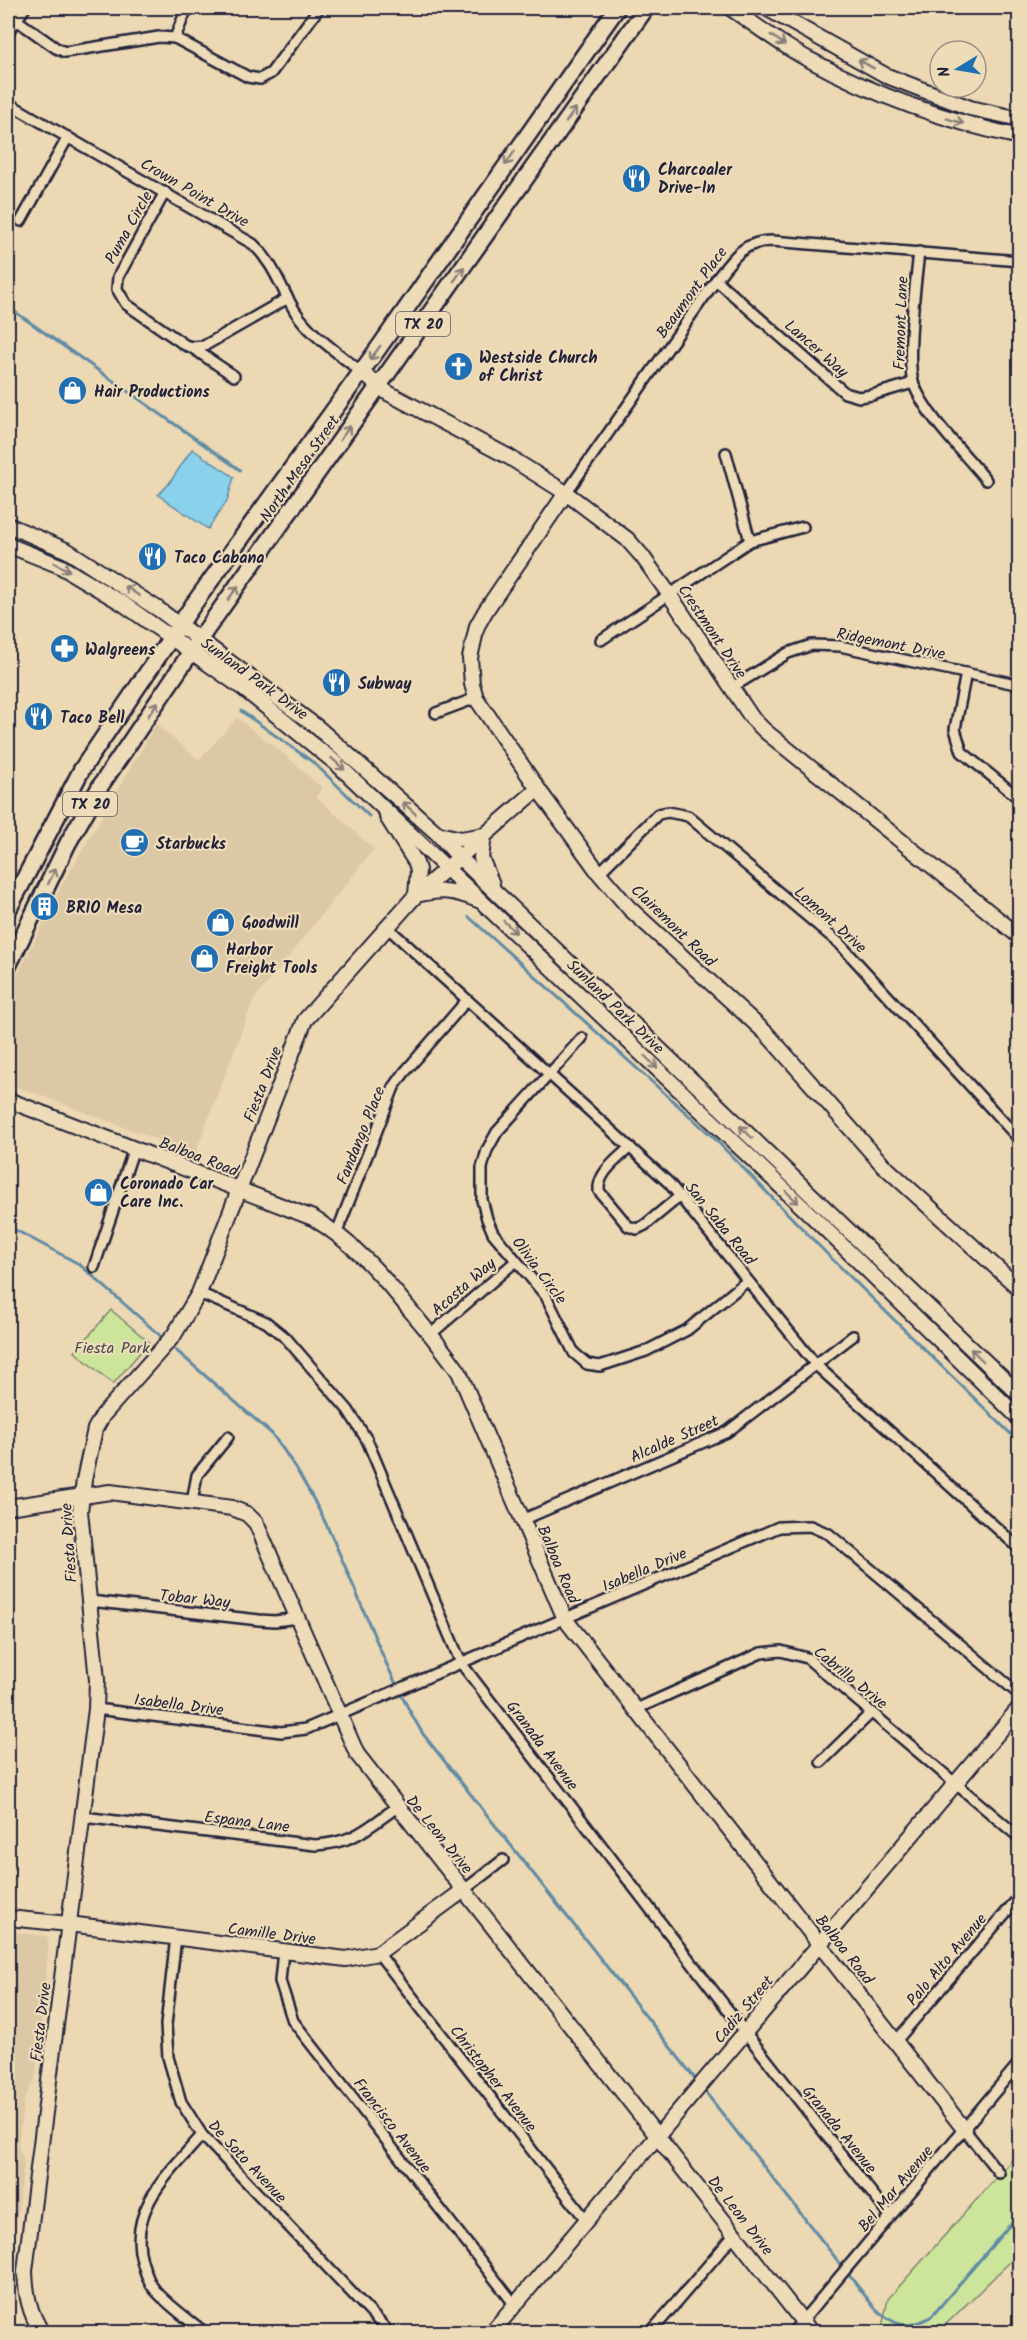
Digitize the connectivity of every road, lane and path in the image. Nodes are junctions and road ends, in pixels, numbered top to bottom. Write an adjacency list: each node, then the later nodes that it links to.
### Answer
1 (25, 8): 8 (street)
2 (187, 8): 10 (street)
3 (320, 8): 10 (street)
4 (617, 8): 24 (main road, North Mesa Street / TX 20, one-way to 24)
5 (646, 8): 27 (main road, North Mesa Street / TX 20, one-way to 5)
6 (730, 8): 12 (street, one-way to 12)
7 (766, 8): 11 (street, one-way to 7)
8 (12, 17): 9 (street); 10 (street)
9 (8, 32)
10 (175, 38)
11 (886, 76): 12 (street); 14 (street)
12 (878, 94): 16 (street, one-way to 16)
13 (8, 103): 15 (street, Crown Point Drive)
14 (1020, 119)
15 (68, 137): 17 (street, Crown Point Drive); 18 (street)
16 (1020, 137)
17 (165, 192): 22 (street, Crown Point Drive); 23 (street, Puma Circle)
18 (21, 221)
19 (919, 252): 20 (street, Beaumont Place); 21 (street, Beaumont Place); 26 (street, Fremont Lane)
20 (1020, 261)
21 (716, 280): 26 (street, Lancer Way); 30 (street, Beaumont Place)
22 (288, 298): 23 (street); 24 (street, Crown Point Drive)
23 (191, 347): 25 (street, Puma Circle)
24 (361, 372): 27 (street, Crestmont Drive); 38 (main road, North Mesa Street / TX 20)
25 (234, 376)
26 (913, 383): 29 (street, Fremont Lane)
27 (379, 387): 30 (street, Crestmont Drive); 40 (main road, North Mesa Street / TX 20, one-way to 27)
28 (726, 453): 34 (street)
29 (986, 480)
30 (566, 493): 37 (street, Crestmont Drive); 44 (street, Clairemont Road)
31 (8, 525): 33 (street)
32 (803, 527): 34 (street)
33 (37, 536): 36 (street); 38 (street, one-way to 33)
34 (750, 542): 37 (street)
35 (8, 545): 36 (street)
36 (32, 553): 38 (street, one-way to 38)
37 (669, 594): 39 (street); 43 (street, Crestmont Drive)
38 (175, 632): 40 (street, Sunland Park Drive); 48 (main road, North Mesa Street / TX 20)
39 (601, 640)
40 (195, 646): 46 (street, Sunland Park Drive); 47 (street, Sunland Park Drive); 49 (main road, North Mesa Street / TX 20, one-way to 40)
41 (966, 673): 42 (street, Ridgemont Drive); 43 (street, Ridgemont Drive); 51 (street)
42 (1020, 685)
43 (731, 688): 63 (street, Crestmont Drive)
44 (476, 698): 45 (street); 50 (street, Clairemont Road)
45 (436, 713)
46 (317, 727): 47 (street); 53 (street, Sunland Park Drive, one-way to 46)
47 (308, 738): 52 (street, Sunland Park Drive, one-way to 52)
48 (82, 769): 49 (main road); 61 (main road, North Mesa Street / TX 20)
49 (101, 785): 64 (main road, North Mesa Street / TX 20, one-way to 49)
50 (538, 789): 54 (street, Fiesta Drive); 57 (street, Clairemont Road)
51 (1020, 800)
52 (378, 802): 56 (street, Sunland Park Drive); 59 (street)
53 (437, 833): 54 (street); 55 (street, Sunland Park Drive)
54 (484, 835): 55 (street, Fiesta Drive); 58 (street)
55 (459, 857): 56 (street, Fiesta Drive); 58 (street, Sunland Park Drive)
56 (447, 867): 59 (street, Fiesta Drive); 60 (street, Sunland Park Drive)
57 (599, 873): 69 (street, Lomont Drive); 78 (street, Clairemont Road)
58 (494, 890): 83 (street, Sunland Park Drive, one-way to 58)
59 (416, 895): 60 (street); 62 (street, Fiesta Drive)
60 (486, 903): 84 (street, Sunland Park Drive, one-way to 84)
61 (8, 910)
62 (387, 927): 65 (street, San Saba Road); 72 (street, Fiesta Drive)
63 (1020, 937)
64 (9, 956)
65 (467, 1000): 67 (street, San Saba Road); 74 (street, Fandango Place)
66 (582, 1038): 67 (street, Olivia Circle)
67 (548, 1074): 70 (street, San Saba Road); 75 (street, Olivia Circle)
68 (8, 1100): 71 (street, Balboa Road)
69 (1020, 1140)
70 (630, 1147): 73 (street, San Saba Road); 73 (street)
71 (134, 1149): 72 (street, Balboa Road); 76 (street)
72 (240, 1189): 74 (street, Balboa Road); 79 (street, Fiesta Drive)
73 (680, 1196): 77 (street, San Saba Road)
74 (337, 1232): 80 (street, Balboa Road)
75 (516, 1261): 77 (street, Olivia Circle); 80 (street, Acosta Way)
76 (94, 1267)
77 (747, 1281): 82 (street, San Saba Road)
78 (1020, 1288)
79 (200, 1293): 86 (street, Fiesta Drive); 94 (street, Granada Avenue)
80 (431, 1334): 89 (street, Balboa Road)
81 (853, 1336): 82 (street, Alcalde Street)
82 (816, 1365): 89 (street, Alcalde Street); 90 (street, San Saba Road)
83 (1020, 1395)
84 (1020, 1419)
85 (228, 1437): 87 (street)
86 (81, 1496): 87 (street, De Leon Drive); 88 (street, De Leon Drive); 91 (street, Fiesta Drive)
87 (192, 1502): 92 (street, De Leon Drive)
88 (8, 1507)
89 (522, 1520): 93 (street, Balboa Road)
90 (1020, 1549)
91 (90, 1601): 92 (street, Tobar Way); 97 (street, Fiesta Drive)
92 (297, 1618): 100 (street, De Leon Drive)
93 (565, 1619): 94 (street, Isabella Drive); 95 (street, Isabella Drive); 98 (street, Balboa Road)
94 (461, 1663): 100 (street, Isabella Drive); 115 (street, Granada Avenue)
95 (1020, 1695)
96 (1020, 1707): 102 (street, Cadiz Street)
97 (96, 1709): 100 (street, Isabella Drive); 104 (street, Fiesta Drive)
98 (634, 1710): 99 (street, Cabrillo Drive); 112 (street, Balboa Road)
99 (871, 1713): 101 (street); 102 (street, Cabrillo Drive)
100 (339, 1716): 103 (street, De Leon Drive)
101 (821, 1762)
102 (956, 1783): 105 (street, Cabrillo Drive); 112 (street, Cadiz Street)
103 (397, 1807): 104 (street, Espana Lane); 107 (street, De Leon Drive)
104 (83, 1817): 110 (street, Fiesta Drive)
105 (1020, 1838)
106 (503, 1860): 107 (street, Camille Drive)
107 (464, 1890): 114 (street, Camille Drive); 120 (street, De Leon Drive)
108 (1020, 1896): 116 (street, Palo Alto Avenue)
109 (8, 1918): 110 (street, Camille Drive)
110 (69, 1924): 111 (street, Camille Drive); 127 (street, Fiesta Drive)
111 (176, 1937): 113 (street, Camille Drive); 119 (street, De Soto Avenue)
112 (820, 1945): 115 (street, Cadiz Street); 116 (street, Balboa Road)
113 (283, 1951): 114 (street, Camille Drive); 125 (street, Francisco Avenue)
114 (378, 1953): 123 (street, Christopher Avenue)
115 (744, 2032): 120 (street, Cadiz Street); 122 (street, Granada Avenue)
116 (896, 2041): 118 (street, Balboa Road)
117 (1020, 2062): 118 (street, Bel Mar Avenue)
118 (964, 2129): 121 (street, Balboa Road); 122 (street, Bel Mar Avenue)
119 (202, 2135): 128 (street); 129 (street, De Soto Avenue)
120 (658, 2136): 123 (street, Cadiz Street); 124 (street, De Leon Drive)
121 (999, 2173)
122 (890, 2216): 126 (street, Bel Mar Avenue)
123 (587, 2221): 125 (street, Cadiz Street)
124 (735, 2234): 126 (street, De Leon Drive); 131 (street)
125 (515, 2305): 130 (street, Cadiz Street)
126 (807, 2327): 132 (street, Bel Mar Avenue)
127 (42, 2332)
128 (204, 2332)
129 (389, 2332)
130 (492, 2332)
131 (651, 2332)
132 (793, 2332)

